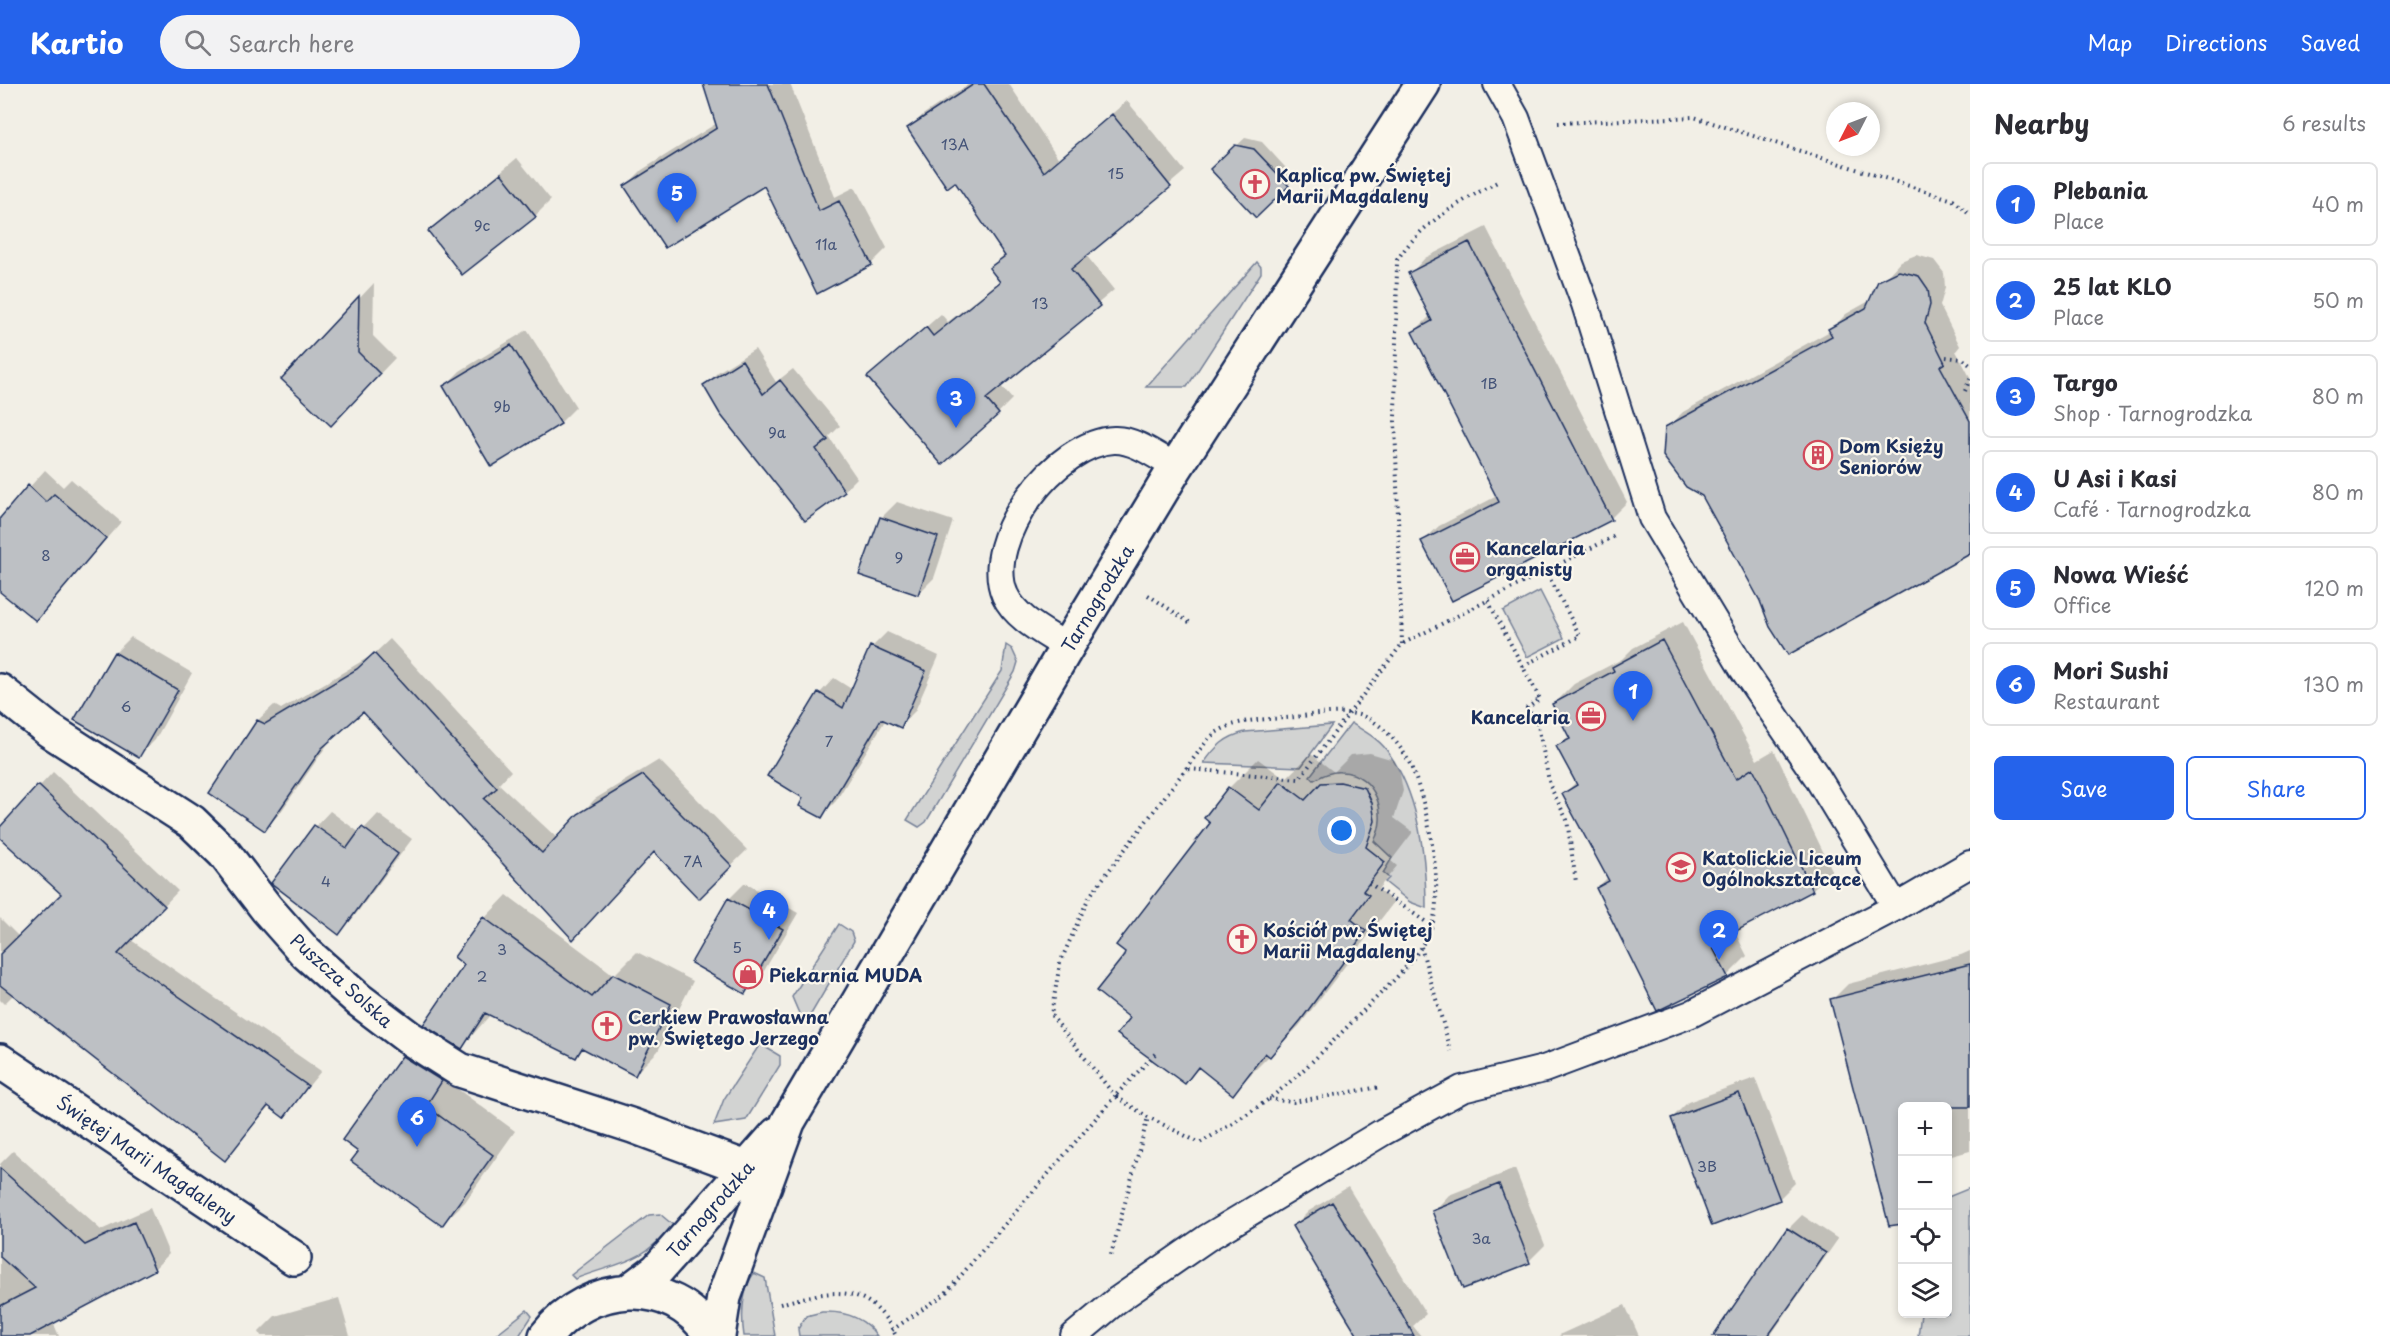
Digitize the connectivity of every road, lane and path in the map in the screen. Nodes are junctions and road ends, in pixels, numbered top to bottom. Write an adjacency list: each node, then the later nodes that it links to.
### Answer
1 (1423, 84): 10 (street, Tarnogrodzka)
2 (1497, 84): 3 (lane)
3 (1515, 118): 4 (lane); 5 (path)
4 (1533, 163): 11 (lane); 16 (path)
5 (1970, 215)
6 (1946, 357): 7 (path)
7 (1970, 365)
8 (1970, 379): 9 (path)
9 (1965, 391)
10 (1176, 467): 17 (street, Tarnogrodzka); 17 (lane)
11 (1652, 518): 12 (path); 25 (lane)
12 (1546, 571): 14 (path); 18 (path)
13 (1144, 592): 15 (path)
14 (1488, 601): 16 (path); 18 (path)
15 (1192, 624)
16 (1402, 644): 20 (path)
17 (1067, 647): 35 (street, Tarnogrodzka)
18 (1523, 666): 23 (path)
19 (0, 691): 36 (street, Puszcza Solska)
20 (1347, 713): 21 (path); 21 (path); 26 (path)
21 (1189, 769): 31 (path)
22 (1970, 864): 25 (lane)
23 (1576, 882)
24 (1369, 883): 26 (path)
25 (1896, 907): 30 (lane)
26 (1432, 926): 27 (path)
27 (1421, 947): 30 (path); 32 (path)
28 (1155, 1054): 31 (path)
29 (0, 1060): 37 (street, Świętej Marii Magdaleny)
30 (1462, 1089): 33 (lane)
31 (1115, 1096): 34 (path); 41 (path)
32 (1268, 1099): 33 (path); 34 (path)
33 (1428, 1108): 39 (lane)
34 (1148, 1117): 39 (path)
35 (788, 1122): 36 (street, Tarnogrodzka); 44 (street, Tarnogrodzka)
36 (746, 1168): 38 (street, Tarnogrodzka)
37 (294, 1258)
38 (629, 1292): 42 (street); 43 (street)
39 (1116, 1301): 46 (lane)
40 (780, 1304): 41 (path)
41 (892, 1329): 45 (path)
42 (546, 1336)
43 (711, 1336)
44 (718, 1336)
45 (896, 1336)
46 (1074, 1336)

